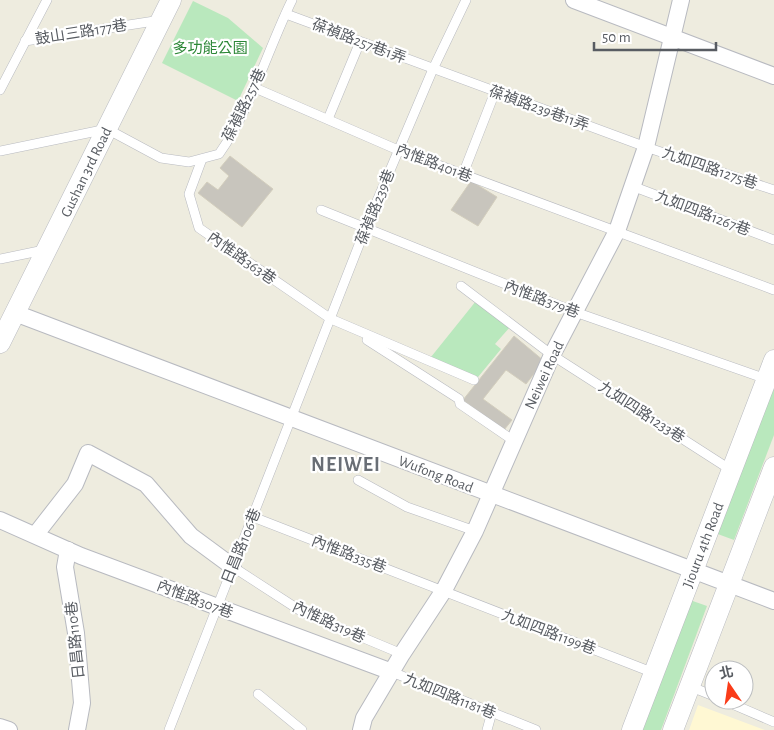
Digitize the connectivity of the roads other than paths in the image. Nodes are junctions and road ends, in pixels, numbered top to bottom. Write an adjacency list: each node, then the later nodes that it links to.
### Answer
1 (46, 0): 10 (lane)
2 (171, 0): 8 (street, Gushan 3rd Road)
3 (292, 0): 7 (lane, 葆禎路257巷)
4 (466, 0): 12 (lane, 葆禎路239巷)
5 (574, 0): 9 (street)
6 (681, 0): 9 (street, Neiwei Road)
7 (286, 14): 11 (lane, 葆禎路257巷1弄); 14 (lane, 葆禎路257巷)
8 (162, 20): 10 (lane, 鼓山三路177巷); 18 (street, Gushan 3rd Road)
9 (672, 37): 13 (street); 19 (street, Neiwei Road)
10 (25, 41): 15 (lane, 鼓山三路177巷)
11 (360, 42): 12 (lane, 葆禎路257巷1弄); 17 (lane)
12 (433, 69): 16 (lane, 葆禎路239巷11弄); 21 (lane, 葆禎路239巷)
13 (774, 76)
14 (255, 88): 17 (lane, 內惟路401巷); 22 (lane, 葆禎路257巷)
15 (0, 90)
16 (495, 92): 19 (lane, 葆禎路239巷11弄); 23 (lane)
17 (328, 119): 21 (lane, 內惟路401巷)
18 (107, 128): 20 (lane); 22 (lane, 葆禎路257巷); 30 (street, Gushan 3rd Road)
19 (646, 147): 24 (street, Neiwei Road); 25 (lane, 九如四路1275巷)
20 (0, 150)
21 (398, 150): 23 (lane, 內惟路401巷); 27 (lane, 葆禎路239巷)
22 (202, 159): 36 (lane, 內惟路363巷)
23 (463, 174): 28 (lane, 內惟路401巷)
24 (632, 186): 28 (street, Neiwei Road); 29 (lane, 九如四路1267巷)
25 (774, 190)
26 (321, 210): 27 (lane, 內惟路379巷)
27 (366, 228): 34 (lane, 內惟路379巷); 36 (lane, 葆禎路239巷)
28 (617, 231): 33 (lane, 內惟路401巷); 34 (street, Neiwei Road)
29 (774, 240)
30 (48, 250): 31 (lane); 35 (street, Gushan 3rd Road)
31 (0, 259)
32 (461, 286): 39 (lane, 內惟路379巷)
33 (774, 290)
34 (575, 312): 39 (street, Neiwei Road); 43 (lane, 內惟路379巷)
35 (15, 313): 38 (street, Gushan 3rd Road); 45 (street, Wufong Road)
36 (331, 319): 37 (lane, 內惟路363巷); 45 (lane, 葆禎路239巷)
37 (347, 326): 40 (lane, 內惟路363巷); 42 (lane, 內惟路363巷)
38 (0, 343)
39 (552, 355): 46 (street, Neiwei Road); 48 (lane, 九如四路1233巷)
40 (422, 358): 42 (lane); 44 (lane, 內惟路363巷)
41 (774, 360): 43 (street, Jiouru 4th Road)
42 (414, 370): 46 (lane, 內惟路363巷)
43 (766, 379): 48 (street, Jiouru 4th Road)
44 (474, 380)
45 (292, 418): 50 (street, Wufong Road); 51 (lane, 日昌路106巷)
46 (514, 441): 50 (street, Neiwei Road)
47 (774, 466): 58 (street)
48 (732, 470): 57 (street, Jiouru 4th Road)
49 (358, 480): 53 (lane)
50 (491, 494): 53 (street, Neiwei Road); 57 (street, Wufong Road)
51 (253, 517): 56 (lane, 日昌路106巷); 59 (lane, 內惟路335巷)
52 (0, 520): 54 (street, 內惟路307巷)
53 (475, 531): 59 (street, Neiwei Road)
54 (36, 534): 55 (street, 內惟路307巷); 56 (street)
55 (68, 550): 61 (street, 內惟路307巷); 73 (street, 日昌路110巷)
56 (233, 568): 61 (lane, 日昌路106巷); 62 (lane, 內惟路319巷)
57 (694, 571): 58 (street, Wufong Road); 64 (street, Jiouru 4th Road)
58 (728, 584): 60 (street, Wufong Road); 65 (street)
59 (444, 590): 62 (street, Neiwei Road); 64 (lane, 九如四路1199巷)
60 (774, 601)
61 (217, 608): 63 (street, 內惟路307巷); 74 (lane, 日昌路106巷)
62 (402, 654): 63 (street, Neiwei Road)
63 (392, 672): 69 (lane, 九如四路1181巷); 76 (street, Neiwei Road)
64 (654, 673): 79 (street, Jiouru 4th Road)
65 (689, 686): 66 (lane); 80 (street)
66 (704, 692)
67 (258, 694): 75 (lane)
68 (746, 710): 70 (lane)
69 (492, 712): 77 (lane); 78 (lane, 九如四路1181巷)
70 (774, 722)
71 (0, 727): 72 (street)
72 (9, 730)
73 (77, 730)
74 (170, 730)
75 (302, 730)
76 (361, 730)
77 (487, 730)
78 (536, 730)
79 (632, 730)
80 (672, 730)

